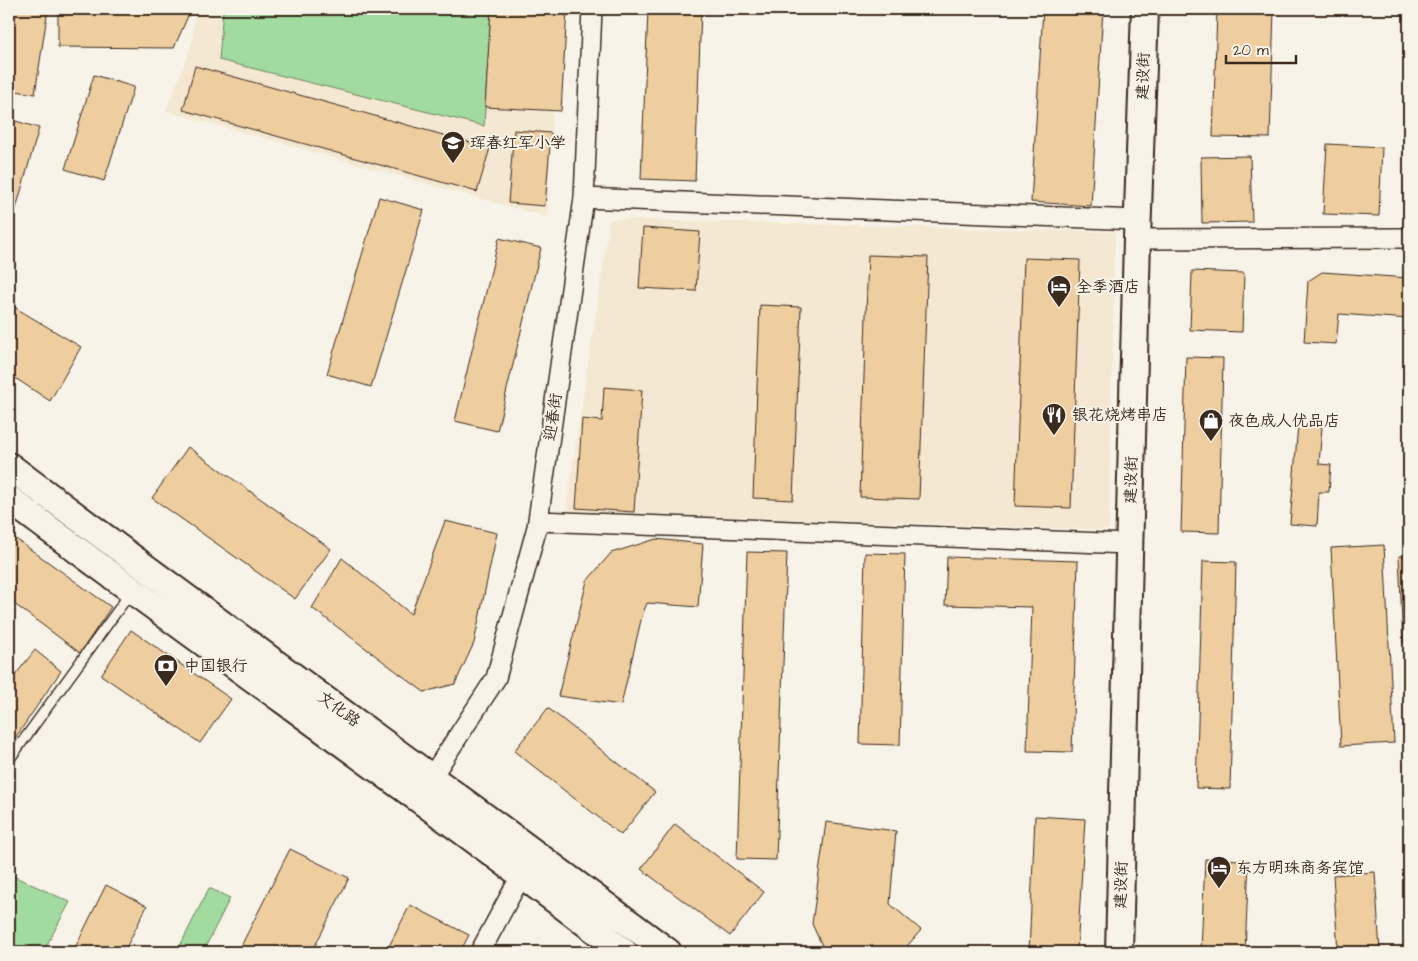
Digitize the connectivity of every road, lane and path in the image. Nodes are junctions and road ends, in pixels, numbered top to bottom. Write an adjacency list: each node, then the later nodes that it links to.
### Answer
1 (592, 9): 3 (street, 迎春街)
2 (1145, 9): 4 (main road, 建设街)
3 (584, 198): 4 (street); 8 (street, 迎春街)
4 (1138, 229): 5 (street); 9 (main road, 建设街)
5 (1409, 238)
6 (9, 466): 10 (main road, 文化路)
7 (9, 499): 10 (main road, 文化路)
8 (538, 521): 9 (street); 12 (street, 迎春街)
9 (1130, 544): 17 (main road, 建设街)
10 (140, 581): 11 (lane); 12 (main road, 文化路)
11 (9, 760)
12 (425, 787): 13 (main road, 文化路); 16 (main road, 文化路)
13 (522, 874): 14 (street); 15 (main road, 文化路)
14 (480, 952)
15 (624, 952)
16 (668, 952)
17 (1119, 952)

